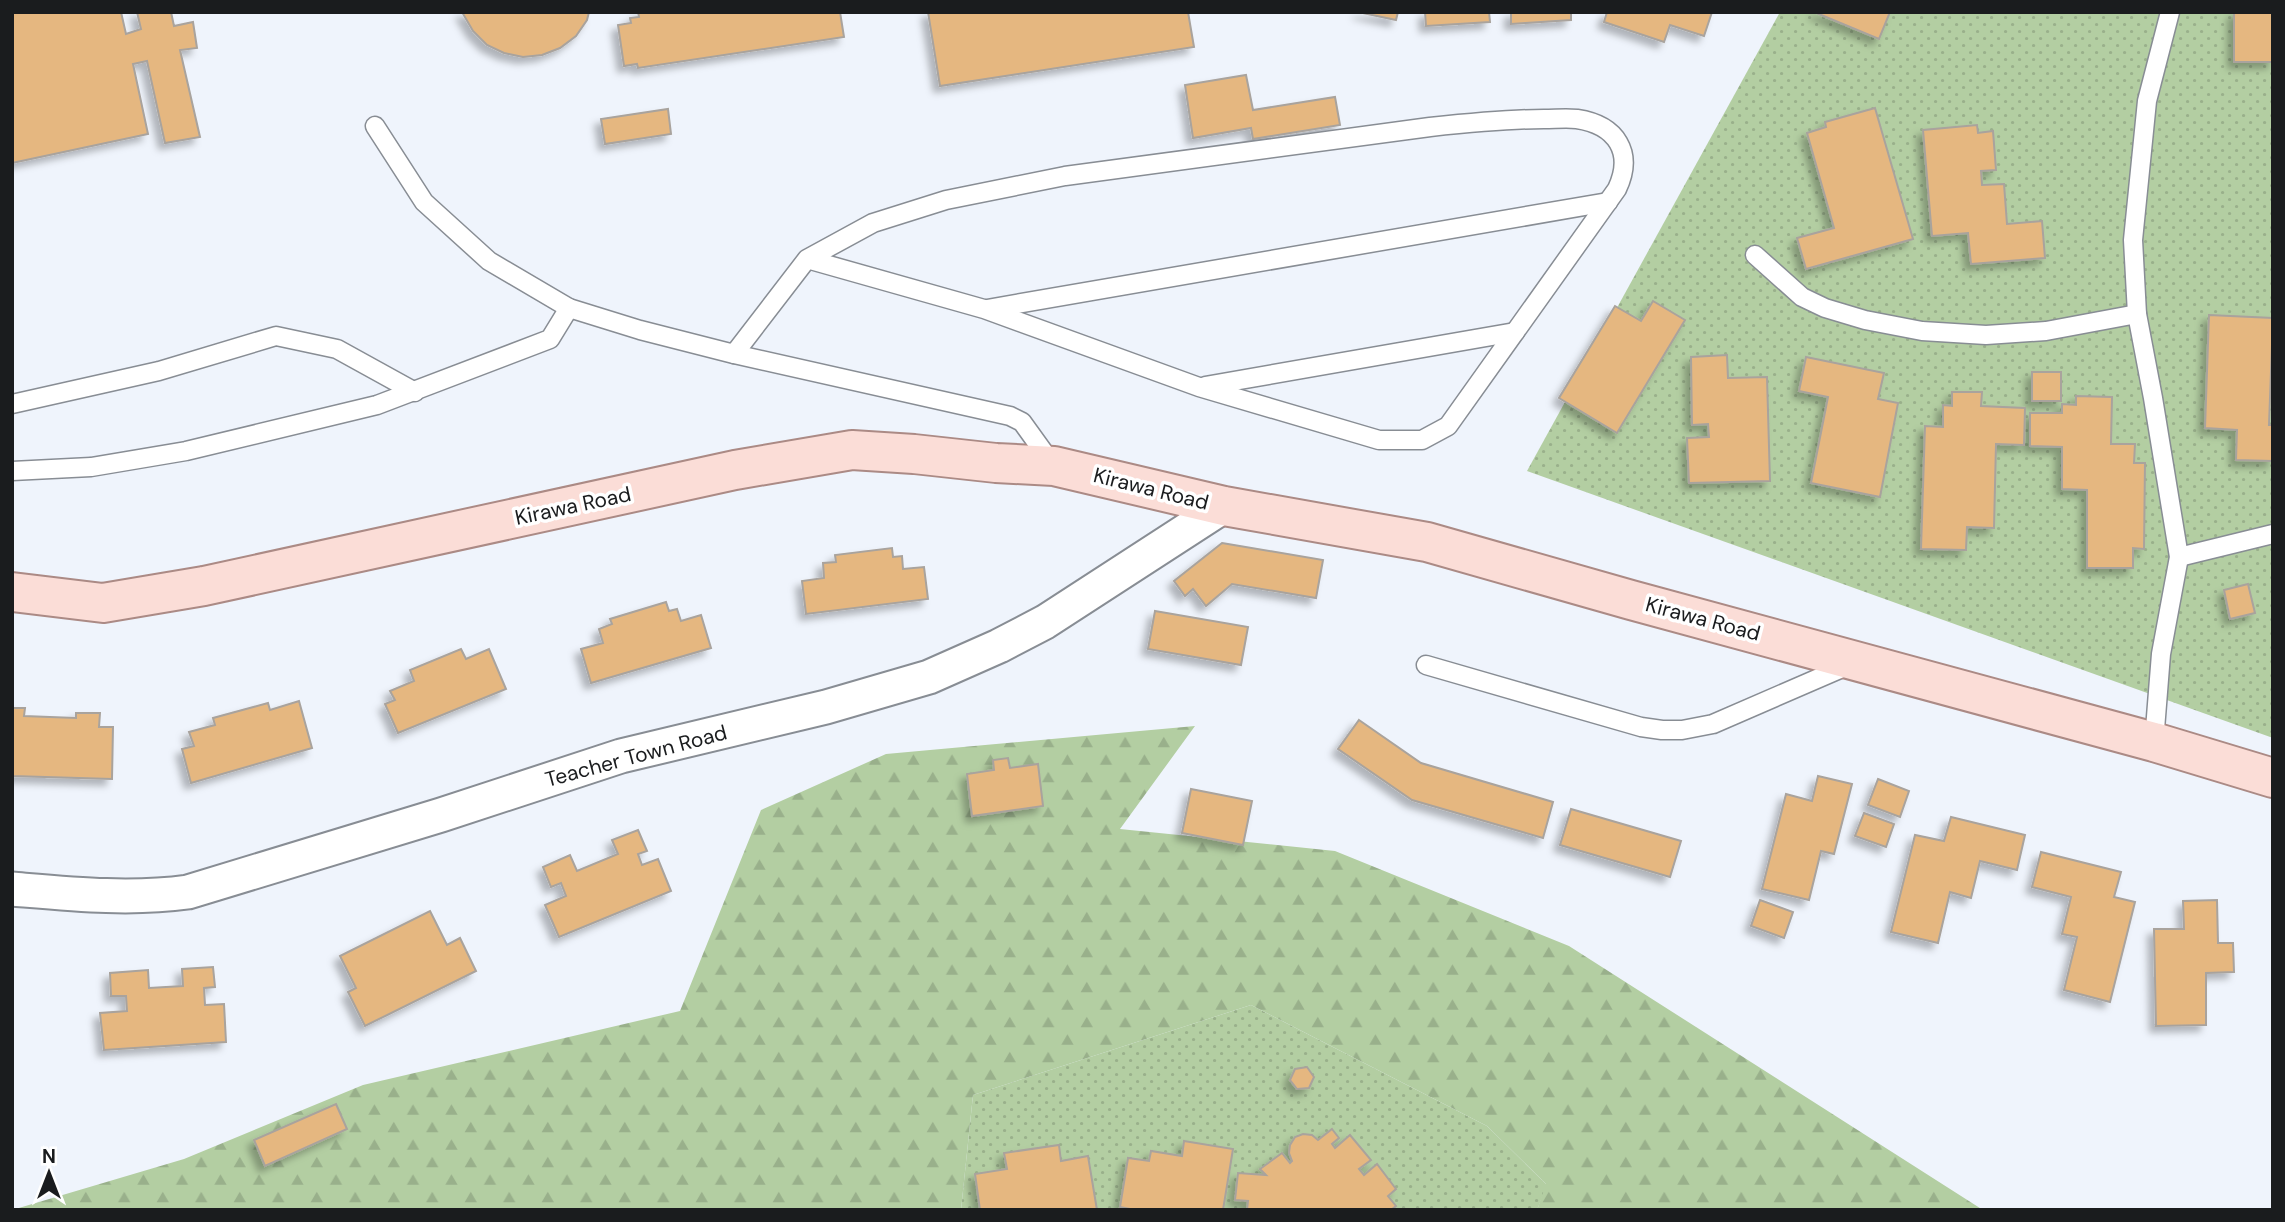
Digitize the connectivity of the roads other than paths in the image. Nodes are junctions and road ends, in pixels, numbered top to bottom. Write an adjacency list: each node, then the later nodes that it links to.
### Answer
1 (2169, 12): 8 (lane)
2 (375, 127): 6 (lane)
3 (1608, 202): 5 (lane); 7 (lane); 9 (lane)
4 (1755, 255): 8 (lane)
5 (807, 259): 7 (lane); 10 (lane)
6 (569, 307): 10 (lane); 12 (lane)
7 (984, 309): 11 (lane)
8 (2137, 314): 18 (lane)
9 (1515, 332): 11 (lane); 11 (lane)
10 (734, 354): 14 (lane)
11 (1199, 387)
12 (415, 392): 13 (lane); 15 (lane)
13 (12, 404)
14 (1054, 466): 16 (main road, Kirawa Road); 19 (main road, Kirawa Road)
15 (12, 471)
16 (1224, 506): 20 (main road, Kirawa Road); 24 (street, Teacher Town Road)
17 (2273, 534): 18 (lane)
18 (2179, 557): 22 (lane)
19 (12, 592)
20 (1857, 661): 21 (lane); 22 (main road, Kirawa Road)
21 (1426, 665)
22 (2154, 742): 23 (main road, Kirawa Road)
23 (2273, 778)
24 (12, 889)

